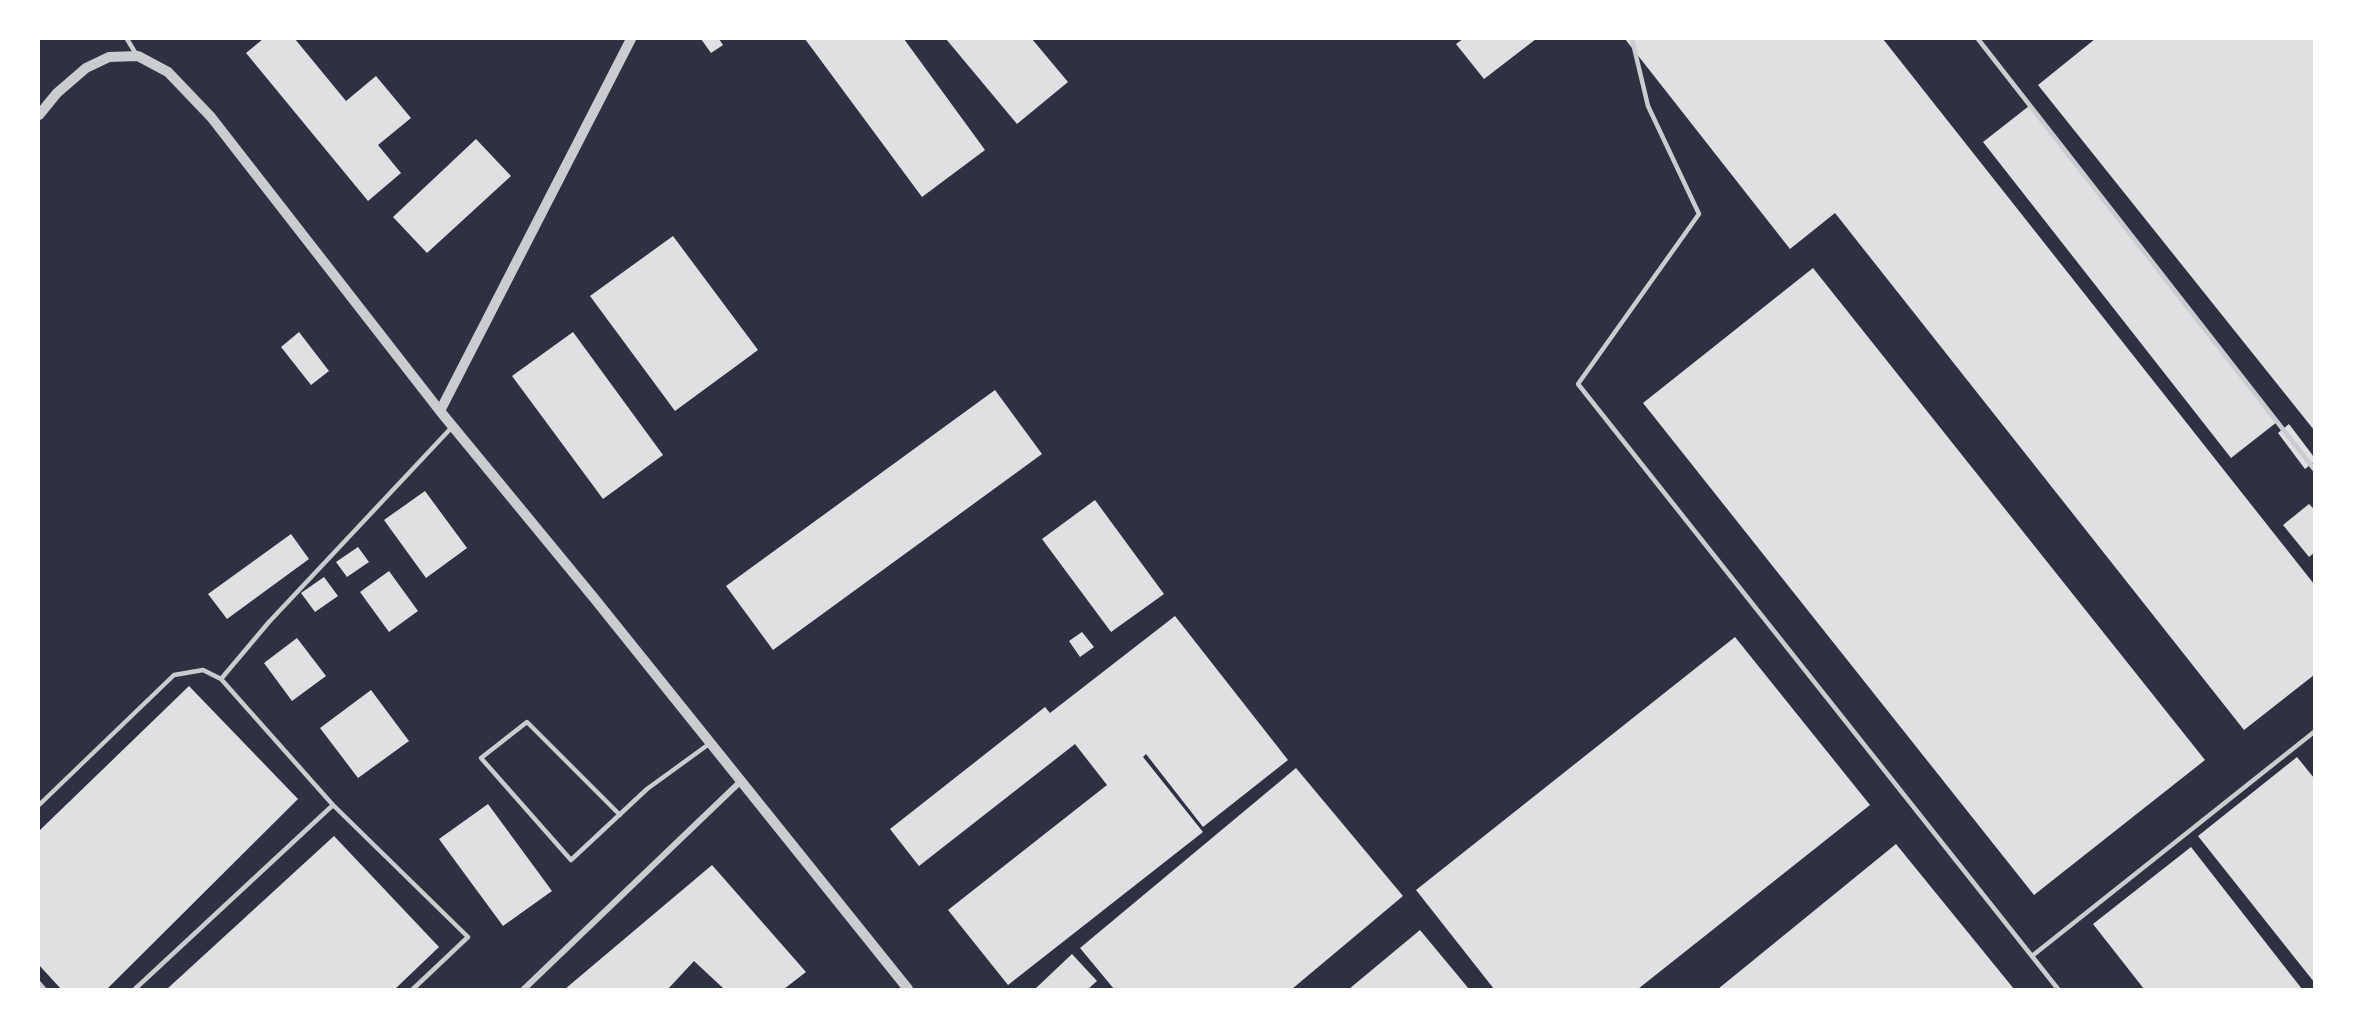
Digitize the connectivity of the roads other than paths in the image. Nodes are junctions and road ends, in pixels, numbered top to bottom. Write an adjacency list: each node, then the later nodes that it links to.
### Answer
1 (127, 39): 5 (lane)
2 (631, 39): 7 (street)
3 (1632, 39): 17 (lane)
4 (1978, 39): 9 (lane)
5 (138, 56): 6 (street); 7 (street)
6 (39, 115)
7 (440, 411): 8 (street)
8 (453, 426): 10 (lane); 12 (street)
9 (2314, 469)
10 (221, 679): 14 (lane); 15 (lane)
11 (2314, 732): 17 (lane)
12 (711, 742): 13 (street); 16 (lane)
13 (742, 780): 22 (street); 23 (street)
14 (39, 805)
15 (333, 805): 20 (lane); 21 (lane)
16 (620, 815): 16 (lane)
17 (2032, 956): 24 (lane)
18 (39, 983): 19 (lane)
19 (44, 989)
20 (135, 989)
21 (413, 989)
22 (524, 989)
23 (908, 989)
24 (2058, 989)

